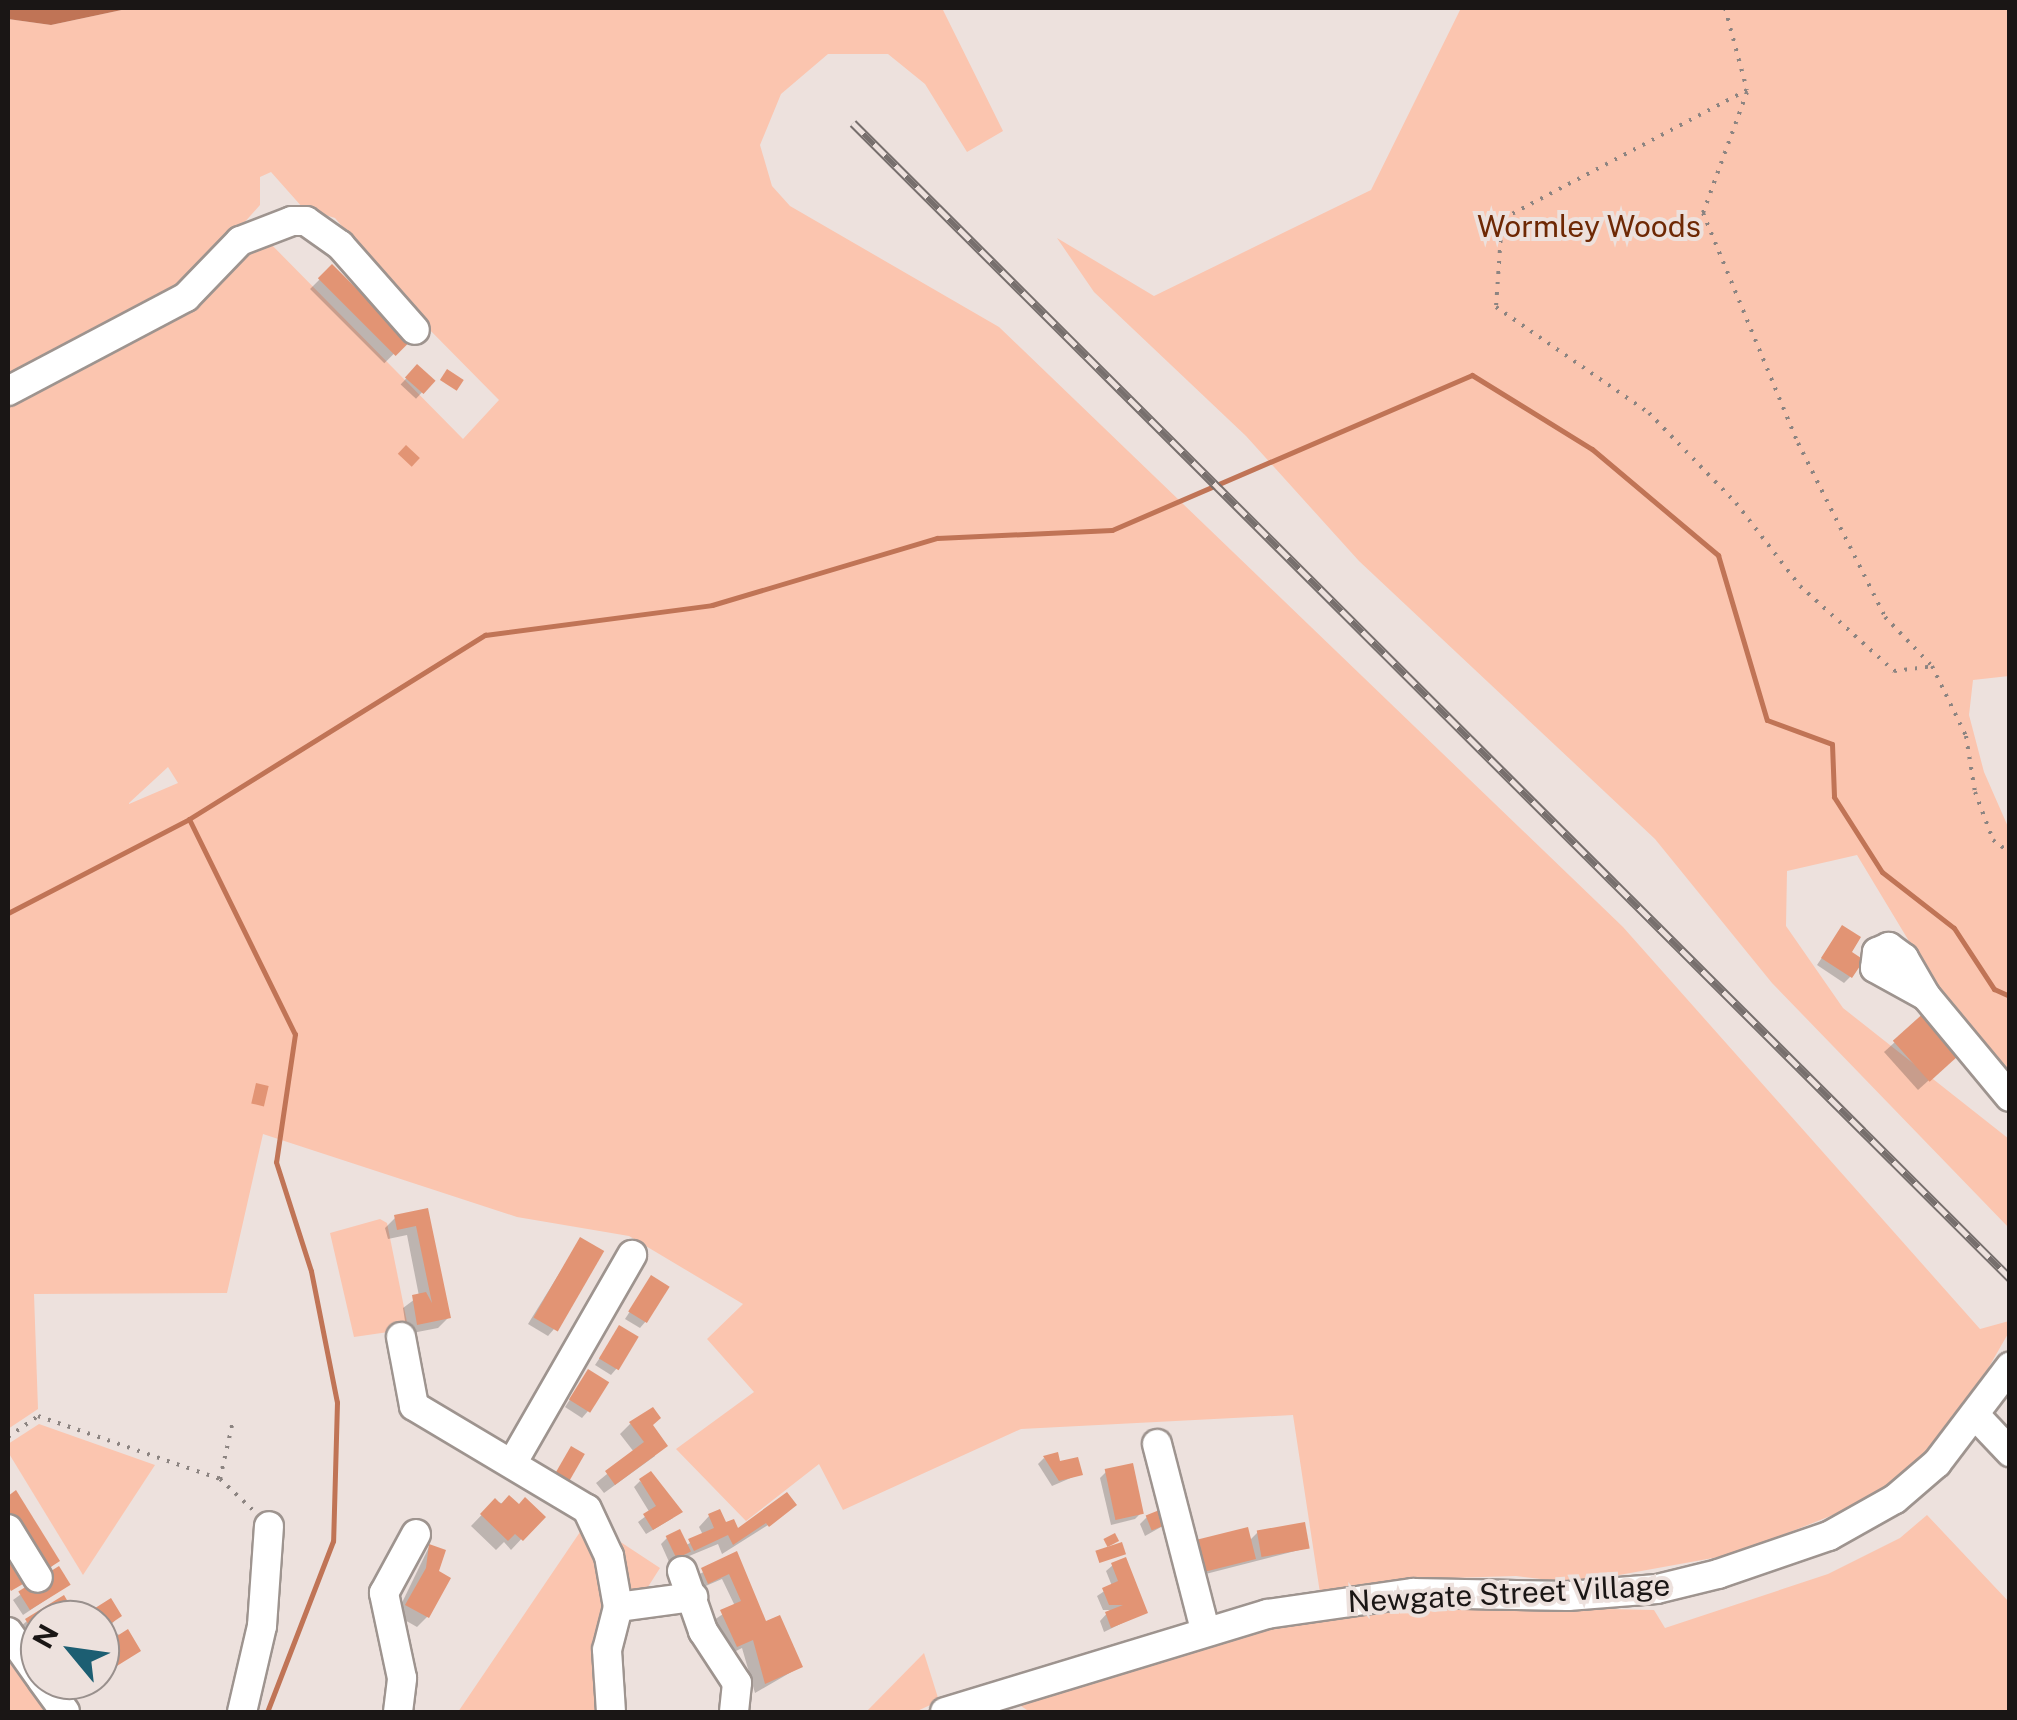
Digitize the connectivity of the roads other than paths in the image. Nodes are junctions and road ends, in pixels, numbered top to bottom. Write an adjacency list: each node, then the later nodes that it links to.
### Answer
1 (415, 330): 2 (street)
2 (8, 391)
3 (1926, 996): 4 (street)
4 (2010, 1098)
5 (632, 1255): 11 (street)
6 (401, 1337): 11 (street)
7 (2010, 1366): 8 (street, Newgate Street Village)
8 (1976, 1416): 10 (street); 19 (street, Newgate Street Village)
9 (1157, 1444): 19 (street)
10 (2010, 1452)
11 (512, 1462): 18 (street)
12 (269, 1526): 21 (street)
13 (8, 1529): 16 (street)
14 (416, 1534): 22 (street)
15 (682, 1571): 17 (street)
16 (38, 1578)
17 (693, 1597): 18 (street); 24 (street)
18 (618, 1608): 23 (street)
19 (1205, 1630): 20 (street, Newgate Street Village)
20 (997, 1704): 25 (street, Newgate Street Village)
21 (242, 1712)
22 (398, 1712)
23 (611, 1712)
24 (734, 1712)
25 (945, 1712)

